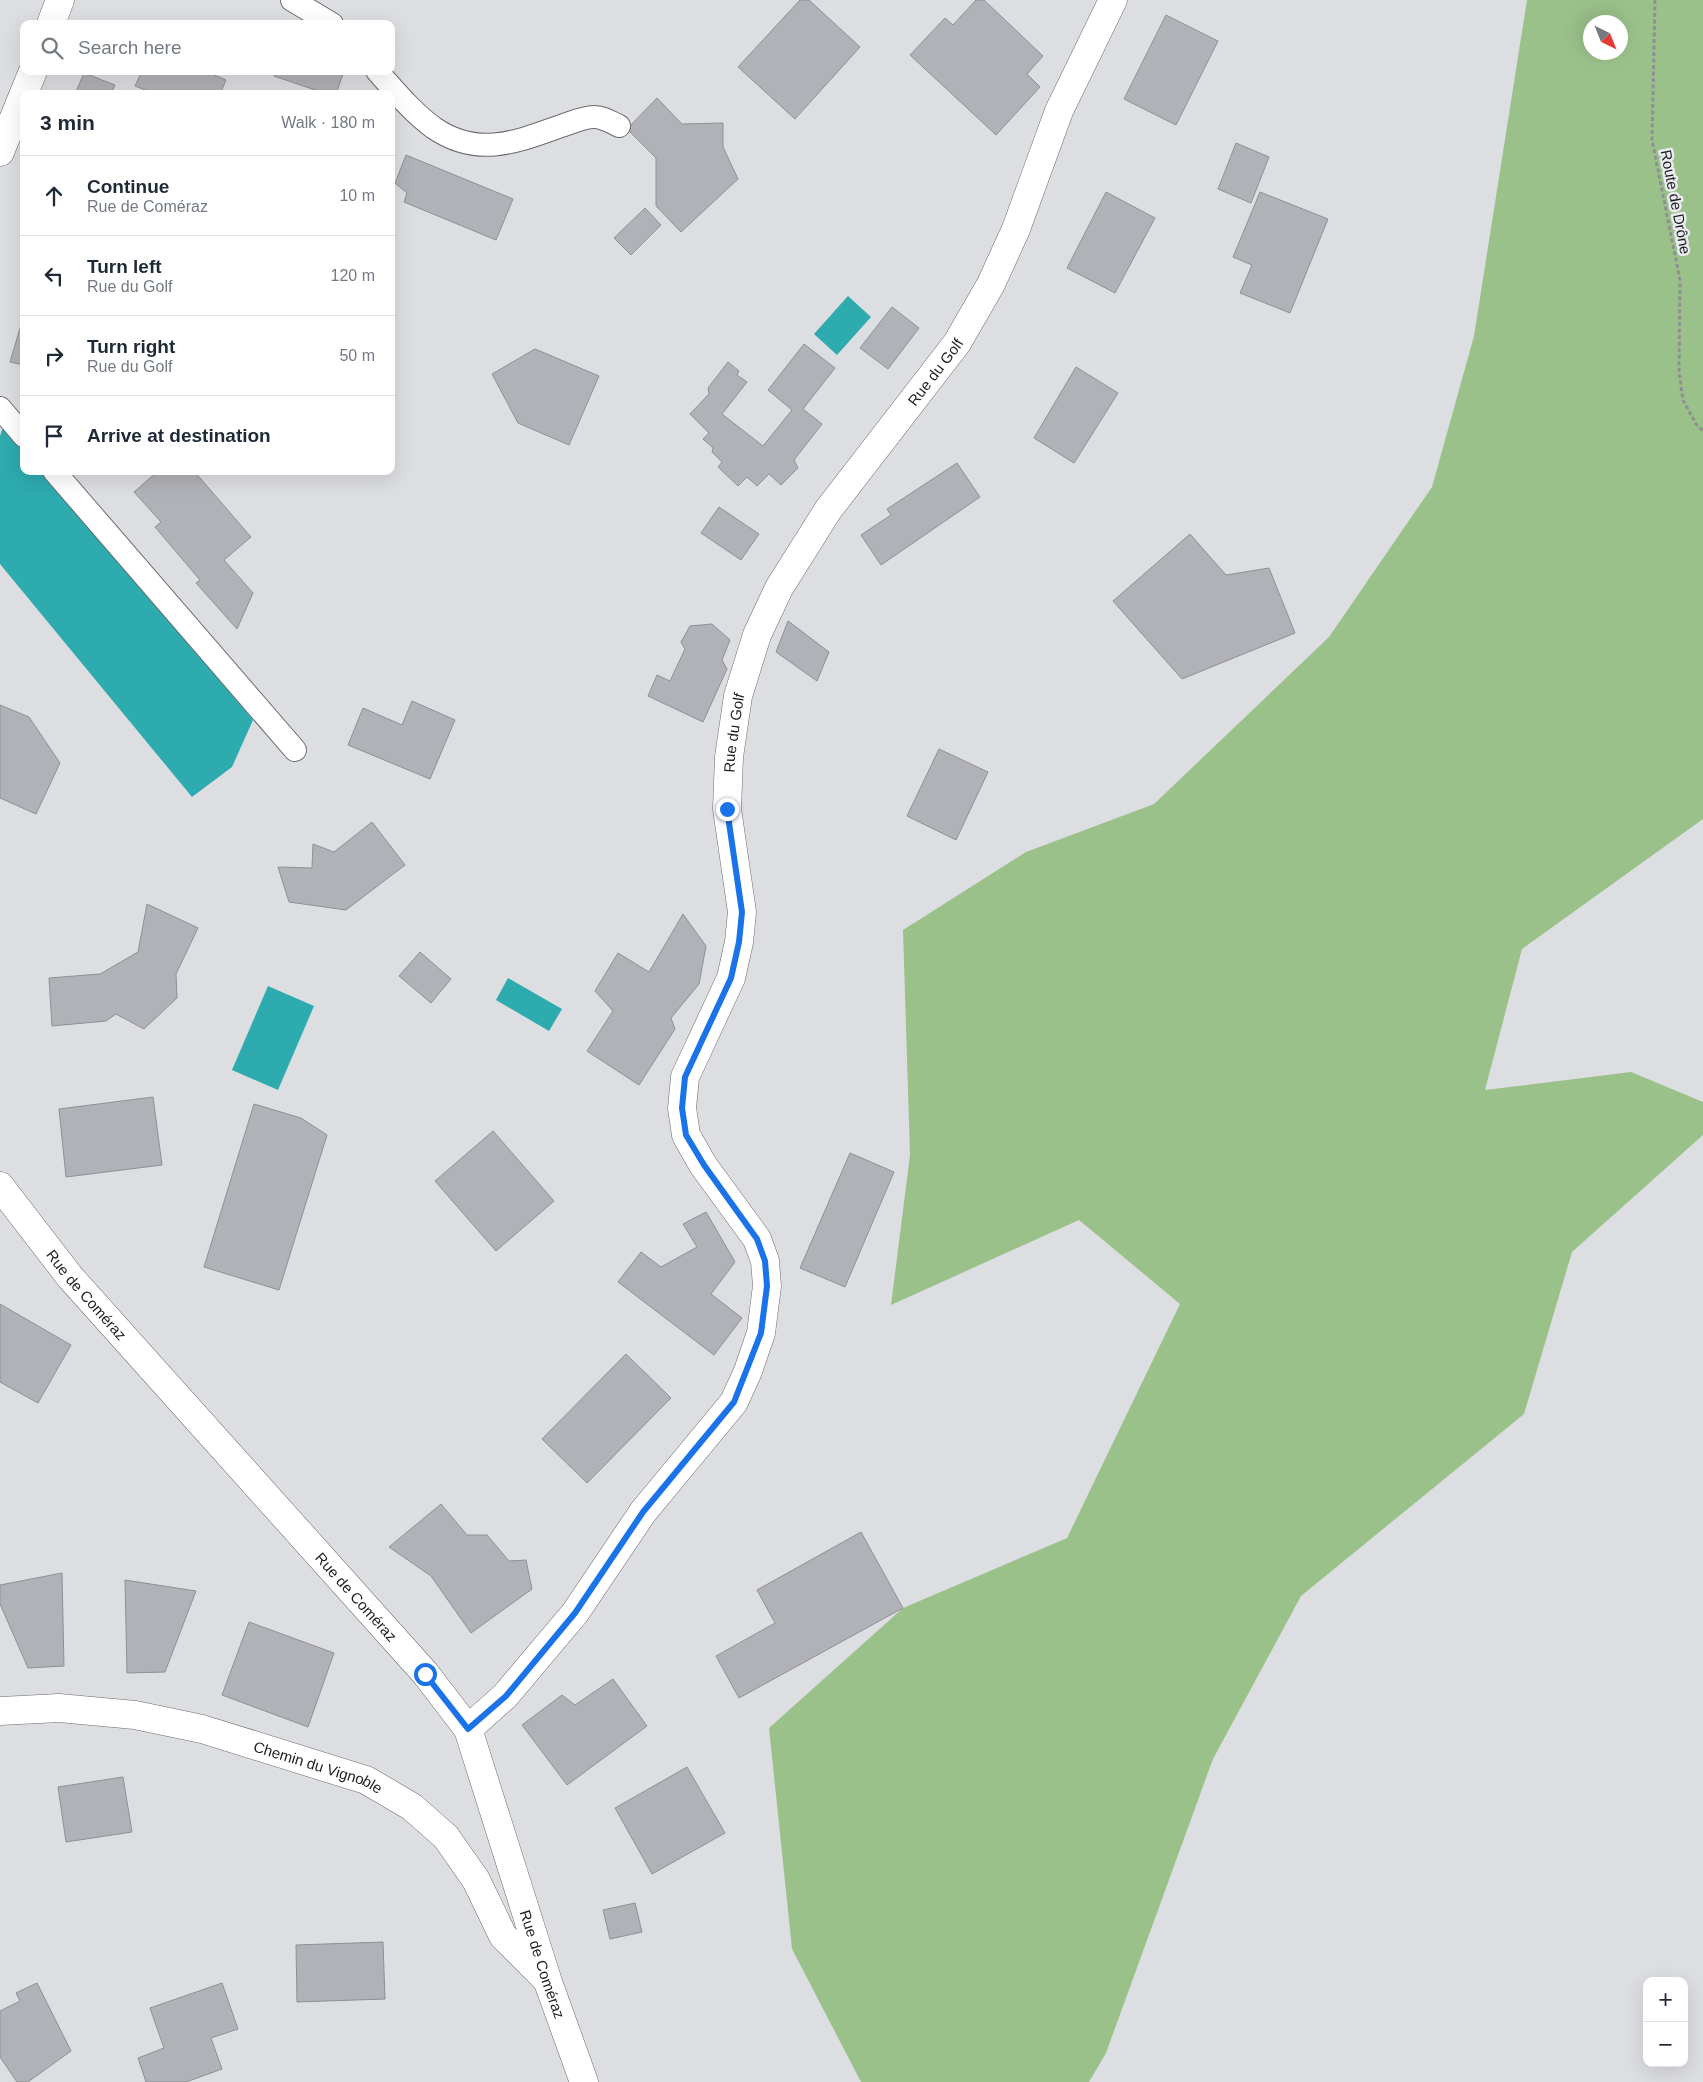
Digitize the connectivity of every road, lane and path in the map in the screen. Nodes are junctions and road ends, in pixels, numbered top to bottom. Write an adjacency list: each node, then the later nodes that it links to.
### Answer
1 (60, 0): 5 (street)
2 (292, 0): 6 (lane)
3 (1113, 0): 22 (street, Rue du Golf)
4 (1655, 0): 17 (path, Route de Drône)
5 (52, 20)
6 (325, 20)
7 (31, 75): 9 (street)
8 (381, 75): 10 (lane)
9 (25, 90)
10 (394, 90)
11 (395, 91): 13 (lane)
12 (20, 103): 14 (street)
13 (619, 126)
14 (0, 152)
15 (0, 408): 16 (lane)
16 (20, 431)
17 (1703, 431)
18 (57, 475): 19 (lane)
19 (295, 750)
20 (0, 1186): 22 (street, Rue de Coméraz)
21 (0, 1711): 23 (street, Chemin du Vignoble)
22 (468, 1729): 23 (street, Rue de Coméraz)
23 (548, 1982): 24 (street, Rue de Coméraz)
24 (584, 2082)

